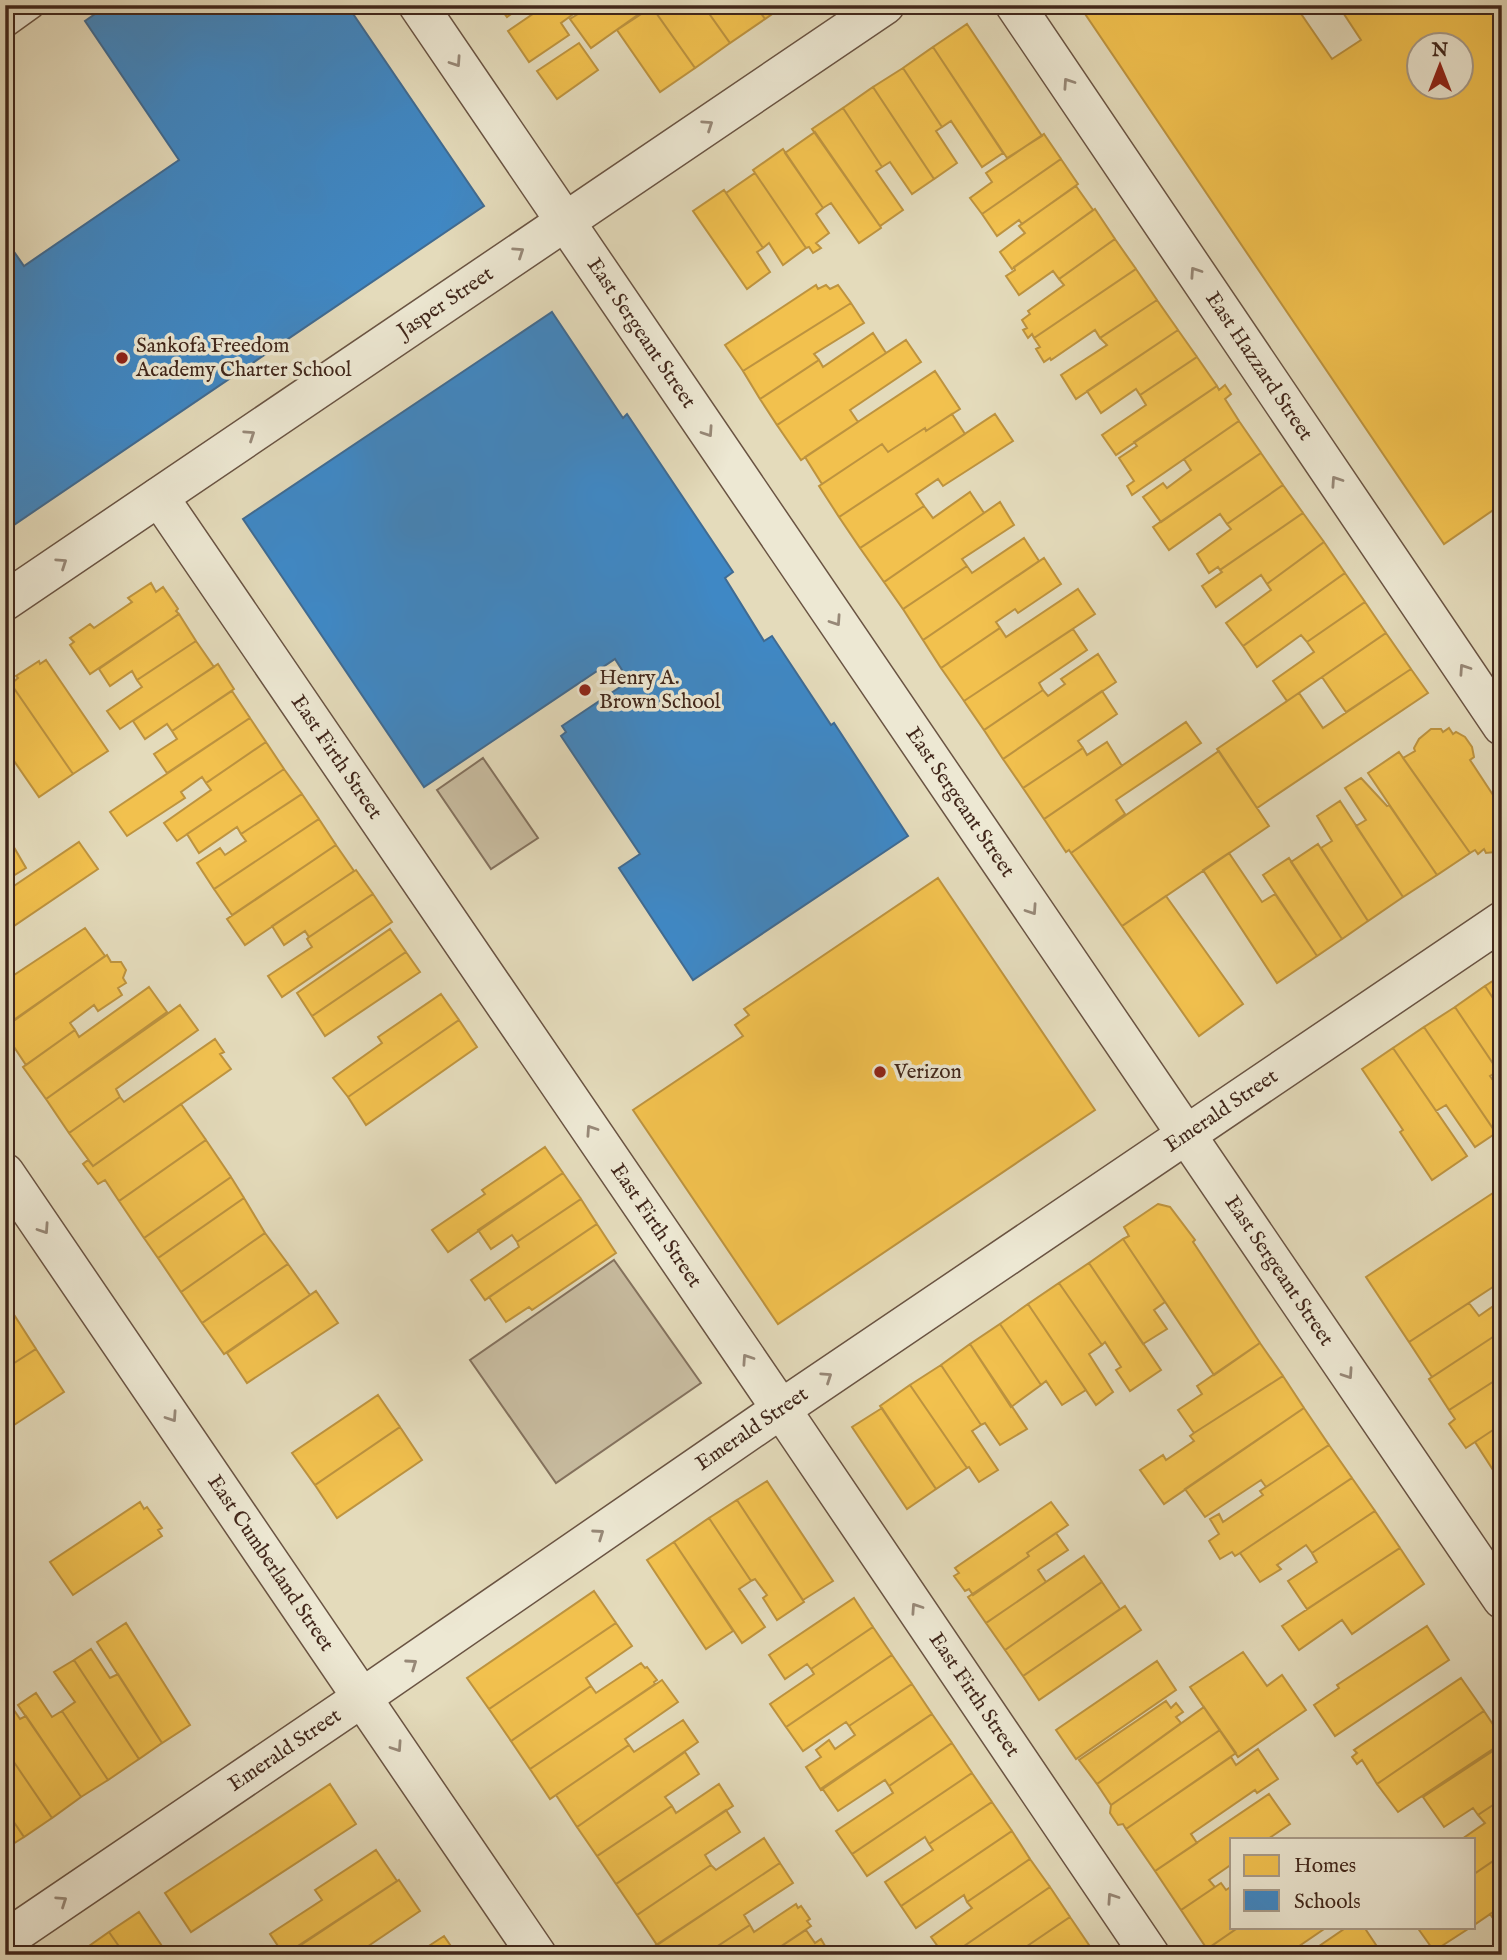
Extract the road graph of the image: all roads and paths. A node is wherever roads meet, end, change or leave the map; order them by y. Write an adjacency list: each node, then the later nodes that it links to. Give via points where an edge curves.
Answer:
1 (30, 5): 5 (lane)
2 (418, 5): 6 (street, East Sergeant Street, one-way to 6)
3 (886, 5): 6 (street, Jasper Street, one-way to 3)
4 (1015, 5): 9 (street, East Hazzard Street, one-way to 4)
5 (5, 23)
6 (565, 221): 7 (street, Jasper Street, one-way to 6); 11 (street, East Sergeant Street, one-way to 11)
7 (159, 497): 8 (street, Jasper Street, one-way to 7); 13 (street, East Firth Street, one-way to 7)
8 (5, 601)
9 (1502, 726)
10 (1502, 922): 11 (street, Emerald Street)
11 (1185, 1136): 13 (street, Emerald Street, one-way to 11); 14 (street, East Sergeant Street, one-way to 14)
12 (5, 1173): 15 (street, East Cumberland Street, one-way to 15)
13 (781, 1409): 15 (street, Emerald Street, one-way to 13); 18 (street, East Firth Street, one-way to 13)
14 (1502, 1600)
15 (363, 1697): 16 (street, Emerald Street, one-way to 15); 17 (street, East Cumberland Street, one-way to 17)
16 (5, 1940)
17 (537, 1955)
18 (1150, 1955)

